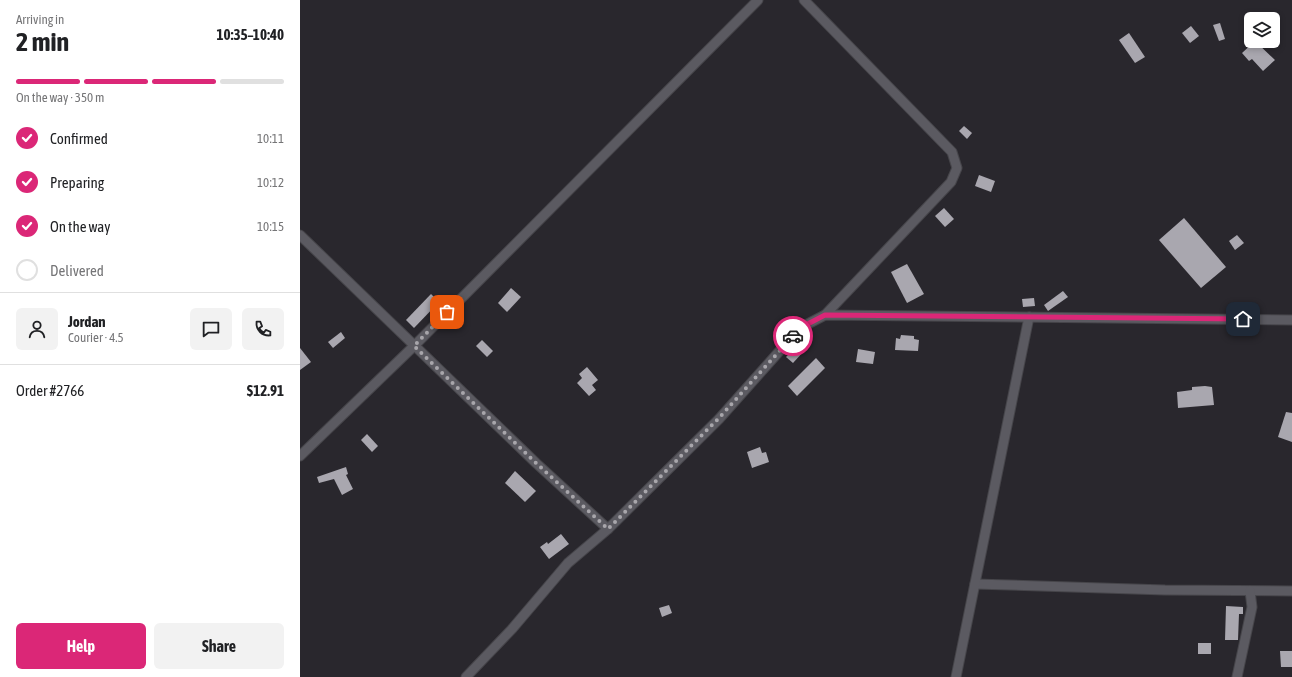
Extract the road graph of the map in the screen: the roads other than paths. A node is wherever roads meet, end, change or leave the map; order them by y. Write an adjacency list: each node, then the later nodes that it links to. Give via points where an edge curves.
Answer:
1 (758, 0): 7 (street)
2 (804, 0): 4 (street, via 952,152 957,168 951,182)
3 (300, 235): 7 (street)
4 (825, 315): 5 (street); 9 (street, via 800,328 719,418)
5 (1029, 317): 6 (street); 10 (street)
6 (1292, 320)
7 (414, 346): 8 (street); 9 (street)
8 (300, 456)
9 (608, 529): 13 (street, via 568,562 512,629)
10 (975, 584): 12 (street); 14 (street)
11 (1292, 591): 12 (street)
12 (1250, 592): 15 (street, via 1252,607)
13 (466, 677)
14 (956, 677)
15 (1237, 677)

